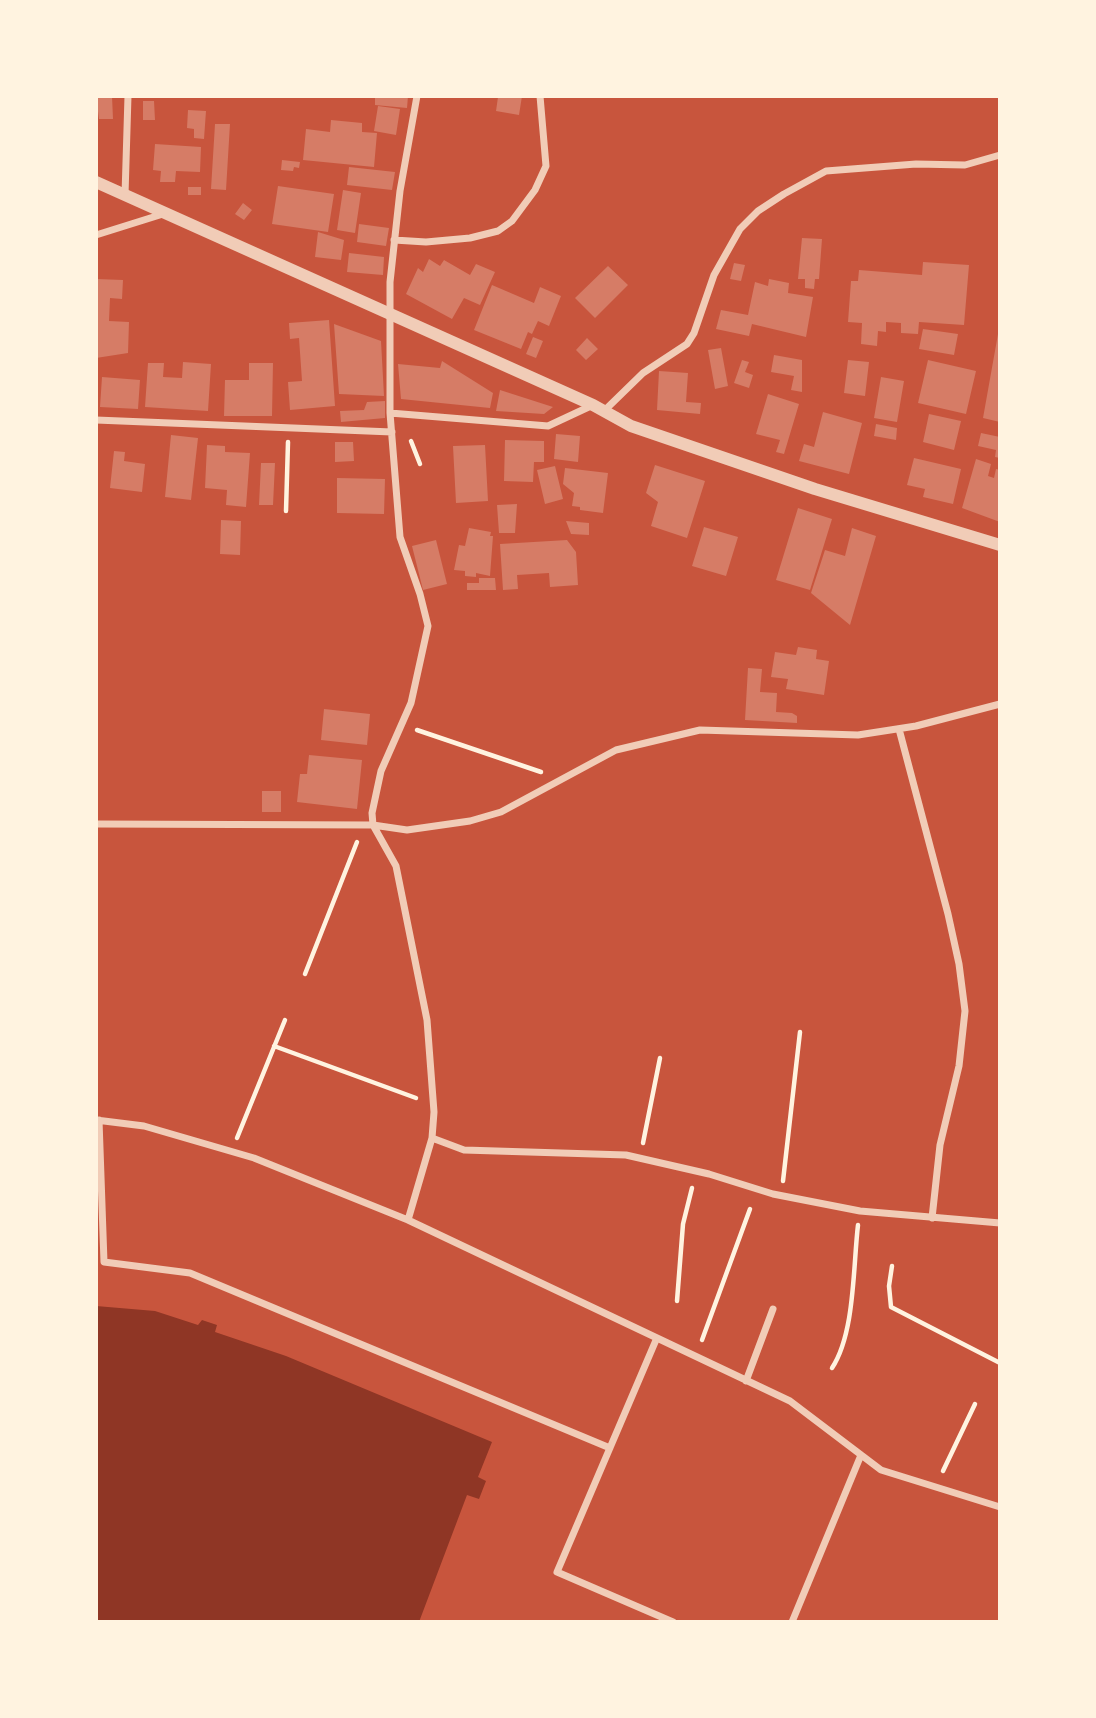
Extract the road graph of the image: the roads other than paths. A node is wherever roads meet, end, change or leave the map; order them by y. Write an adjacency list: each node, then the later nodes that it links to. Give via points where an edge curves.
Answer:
1 (128, 96): 6 (street)
2 (417, 96): 9 (street)
3 (540, 96): 9 (street, via 544,174 506,227 454,240)
4 (1000, 155): 11 (street, via 965,165 826,171 784,194 740,229 714,275 687,344)
5 (96, 182): 6 (street)
6 (125, 195): 7 (street)
7 (167, 213): 8 (street); 10 (street)
8 (96, 235)
9 (394, 240): 10 (street)
10 (388, 313): 11 (street); 12 (street)
11 (598, 408): 12 (street, via 548,426); 15 (street, via 631,426 789,480)
12 (390, 413): 14 (street)
13 (96, 420): 14 (street)
14 (392, 432): 19 (street, via 400,537 428,626 411,703 380,771)
15 (1000, 545)
16 (1000, 704): 17 (street)
17 (899, 729): 19 (street, via 858,735 700,730 616,750 501,812 407,830); 22 (street, via 948,914 965,1011 959,1066 940,1145)
18 (96, 824): 19 (street)
19 (373, 825): 21 (street, via 396,866 428,1020)
20 (97, 1120): 23 (street, via 144,1126 231,1151); 28 (street, via 104,1262 190,1273)
21 (432, 1138): 22 (street, via 464,1150 640,1158 781,1195 860,1211); 23 (street)
22 (932, 1218): 24 (street)
23 (408, 1220): 26 (street)
24 (1000, 1223)
25 (773, 1309): 27 (street)
26 (656, 1340): 27 (street); 28 (street)
27 (746, 1381): 29 (street, via 790,1401)
28 (610, 1448): 31 (street, via 557,1572)
29 (861, 1455): 30 (street, via 881,1470); 32 (street)
30 (1000, 1507)
31 (673, 1622)
32 (793, 1622)

